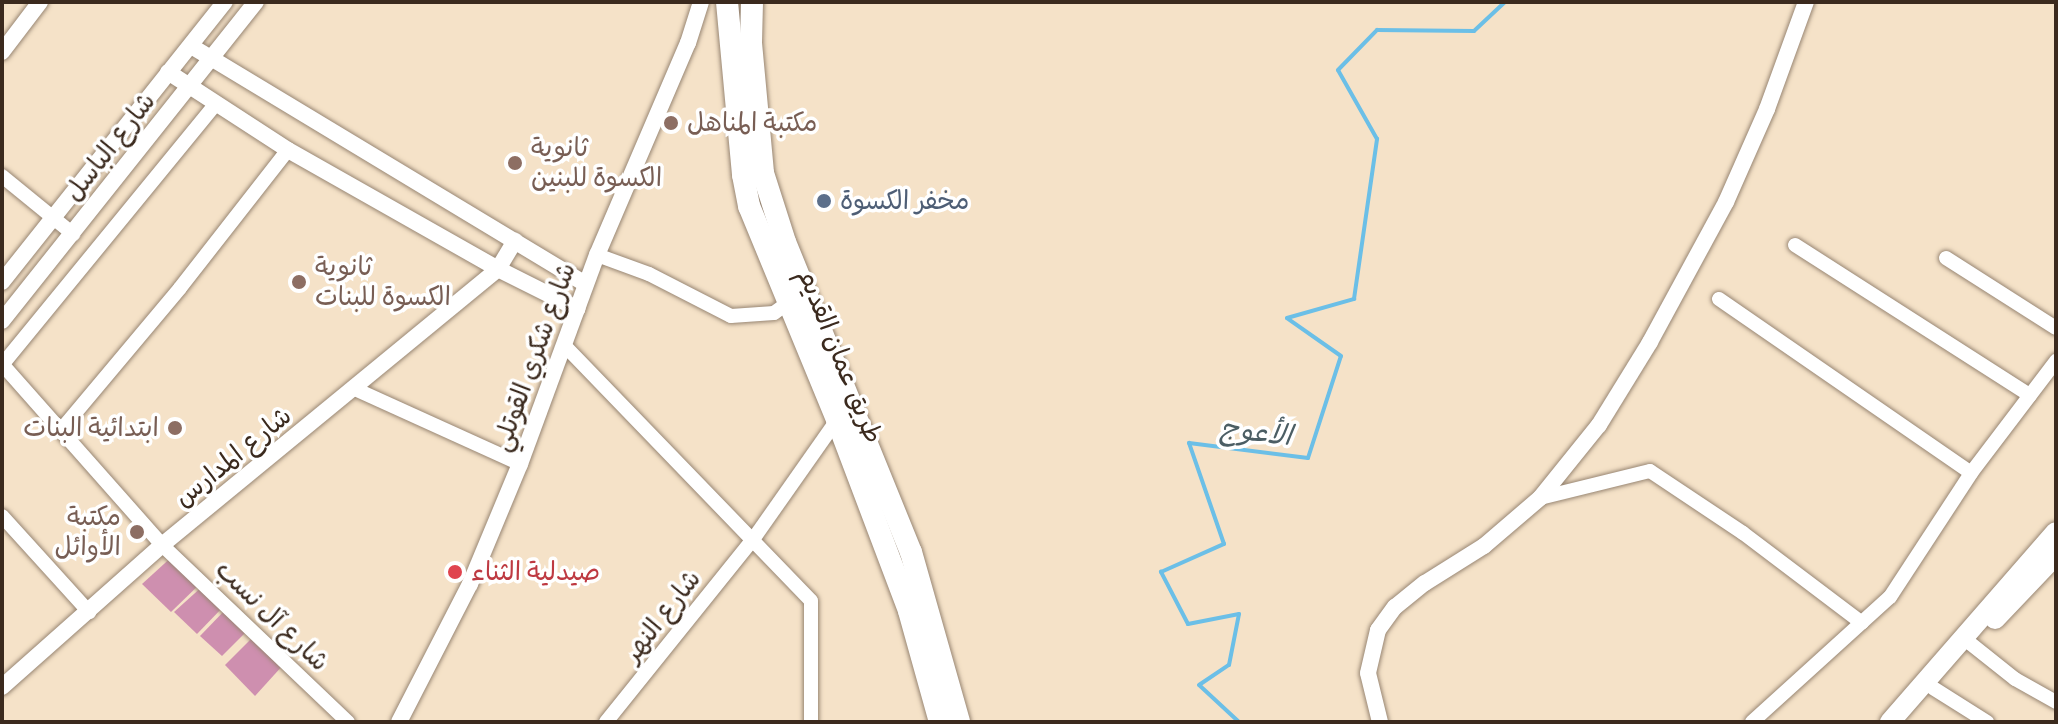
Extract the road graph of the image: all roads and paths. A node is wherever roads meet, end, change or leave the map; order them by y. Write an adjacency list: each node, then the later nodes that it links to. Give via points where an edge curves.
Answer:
1 (40, 2): 9 (street)
2 (225, 2): 8 (street, شارع الباسل)
3 (256, 2): 10 (street, شارع الباسل)
4 (701, 2): 20 (street, شارع شكري القوتلي)
5 (727, 2): 26 (main road, طريق عمان القديم, via 749,206)
6 (752, 2): 58 (main road, طريق عمان القديم, via 763,173 785,242 911,552)
7 (1806, 2): 39 (street, via 1726,202 1599,425)
8 (191, 46): 10 (street); 11 (street, شارع الباسل)
9 (2, 52)
10 (211, 60): 12 (street, شارع الباسل); 18 (street)
11 (168, 72): 12 (street); 16 (street, شارع الباسل)
12 (189, 86): 13 (street); 17 (street, شارع الباسل)
13 (216, 104): 14 (street); 32 (street)
14 (288, 150): 22 (street); 36 (street)
15 (2, 176): 16 (street)
16 (54, 219): 17 (street); 23 (street, شارع الباسل)
17 (73, 234): 28 (street, شارع الباسل)
18 (515, 241): 22 (street, شارع المدارس); 24 (street)
19 (1795, 245): 34 (street)
20 (597, 255): 24 (street, شارع شكري القوتلي); 26 (street, via 649,274 731,316 774,313)
21 (1946, 258): 29 (street)
22 (498, 269): 27 (street); 33 (street, شارع المدارس)
23 (2, 282)
24 (586, 284): 27 (street, شارع شكري القوتلي)
25 (1719, 299): 38 (street)
26 (788, 303): 35 (main road, طريق عمان القديم)
27 (578, 309): 30 (street, شارع شكري القوتلي)
28 (2, 321)
29 (2056, 328)
30 (565, 346): 37 (street, شارع شكري القوتلي); 42 (street)
31 (2056, 361): 34 (street)
32 (2, 365): 36 (street, شارع آل نسب)
33 (355, 389): 37 (street); 43 (street, شارع المدارس)
34 (2030, 395): 38 (street)
35 (837, 420): 42 (street, شارع النهر); 57 (main road, طريق عمان القديم, via 909,611)
36 (61, 430): 43 (street, شارع آل نسب)
37 (520, 464): 53 (street, شارع شكري القوتلي, via 470,584)
38 (1971, 473): 46 (street, via 1890,597)
39 (1540, 498): 46 (street, via 1650,471); 59 (street, via 1484,546 1395,607 1378,630 1368,673)
40 (2, 516): 45 (street)
41 (2056, 532): 61 (main road)
42 (754, 538): 50 (street, شارع النهر); 56 (street, via 811,601)
43 (162, 545): 45 (street, شارع المدارس); 52 (street, شارع آل نسب)
44 (2056, 555): 47 (main road)
45 (89, 612): 48 (street, شارع المدارس)
46 (1862, 623): 60 (street)
47 (1971, 644): 49 (main road); 51 (street, via 2015,679)
48 (2, 687)
49 (1933, 688): 62 (main road); 63 (street)
50 (626, 699): 54 (street, شارع النهر); 55 (street)
51 (2056, 702)
52 (348, 722)
53 (399, 722)
54 (606, 722)
55 (616, 722)
56 (811, 722)
57 (940, 722)
58 (959, 722)
59 (1380, 722)
60 (1752, 722)
61 (1890, 722)
62 (1907, 722)
63 (1987, 722)

